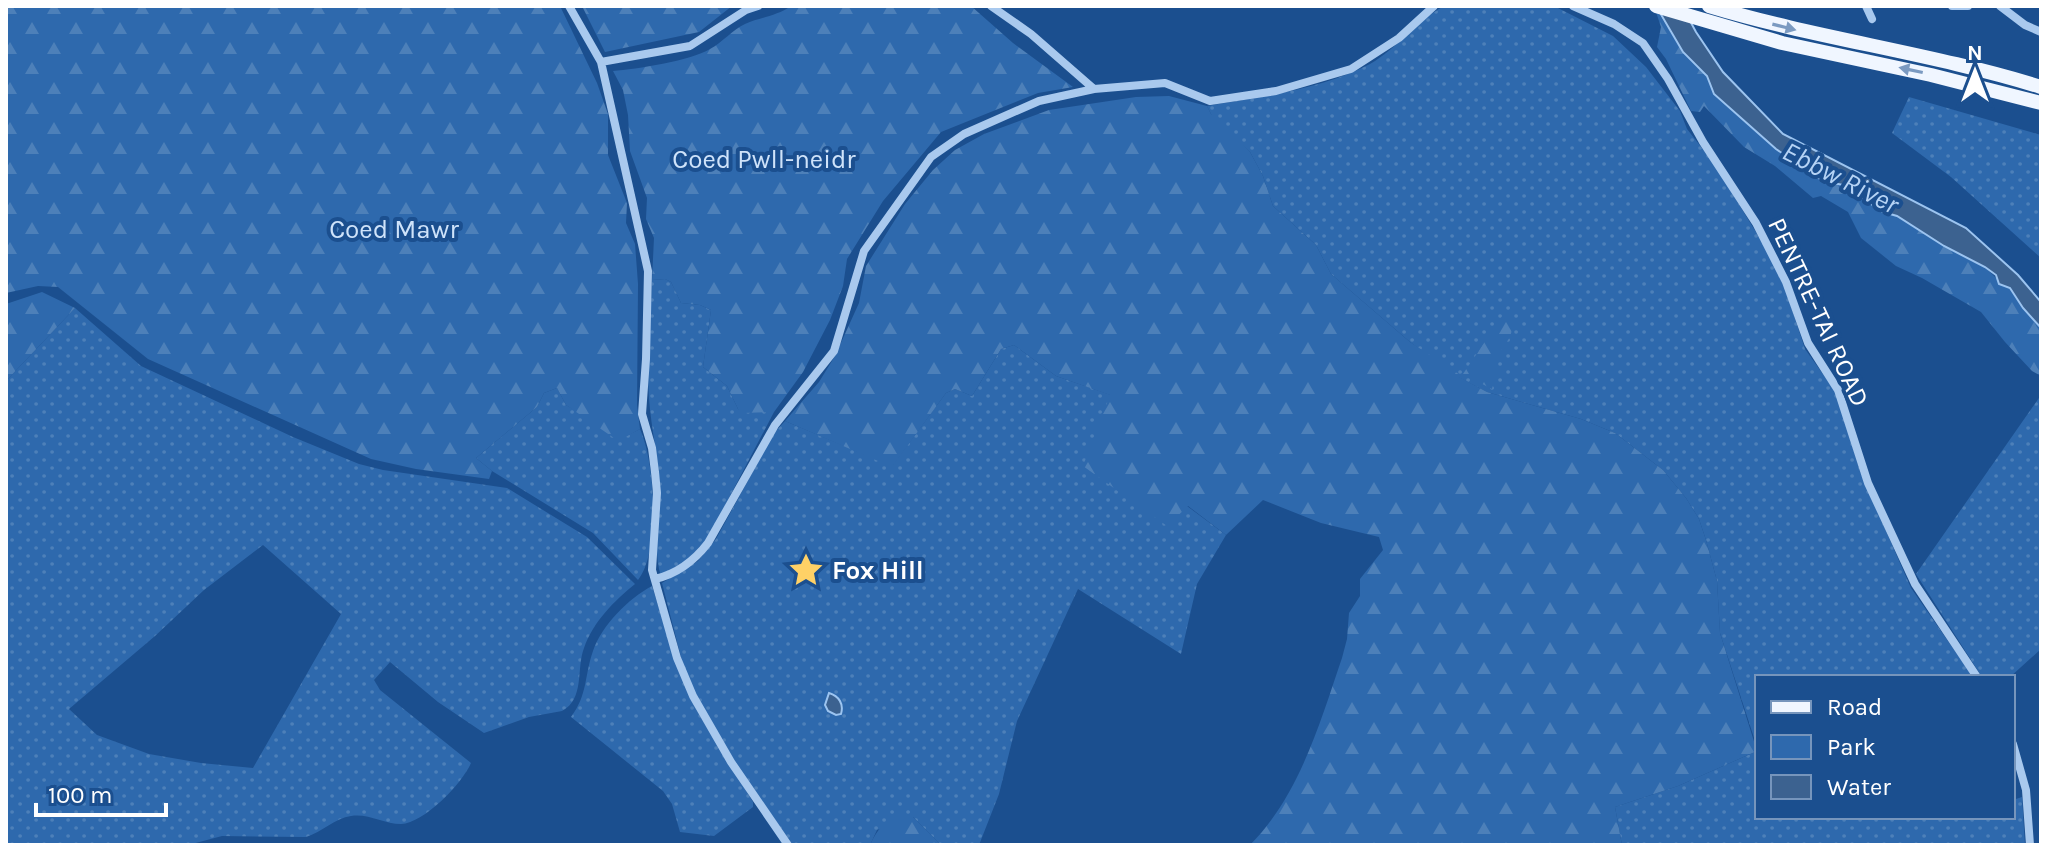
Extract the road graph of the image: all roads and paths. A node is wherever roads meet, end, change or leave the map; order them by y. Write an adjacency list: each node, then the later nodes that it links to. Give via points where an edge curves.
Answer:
1 (569, 6): 14 (street)
2 (758, 6): 14 (street, via 690,46)
3 (991, 6): 16 (street)
4 (1434, 6): 16 (street, via 1399,38 1351,69 1276,91 1210,101 1165,83)
5 (1573, 6): 19 (street, PENTRE-TAI ROAD, via 1643,43 1756,223 1786,282 1808,343 1838,390 1868,483 1915,584)
6 (1656, 6): 17 (main road, one-way to 6, via 1782,43)
7 (1709, 6): 15 (main road, one-way to 15)
8 (1866, 6): 12 (street)
9 (1952, 6): 10 (street)
10 (1968, 6)
11 (2000, 6): 13 (street)
12 (1872, 19)
13 (2041, 32)
14 (601, 62): 18 (street, via 648,271 642,414 657,493)
15 (2041, 87)
16 (1094, 89): 18 (street, via 1039,101 964,134 931,157 864,251 834,351 775,425 708,543 679,570)
17 (2041, 103)
18 (655, 579): 21 (street, via 693,696)
19 (1976, 675)
20 (2015, 751): 22 (street, via 2026,790)
21 (788, 845)
22 (2030, 845)

